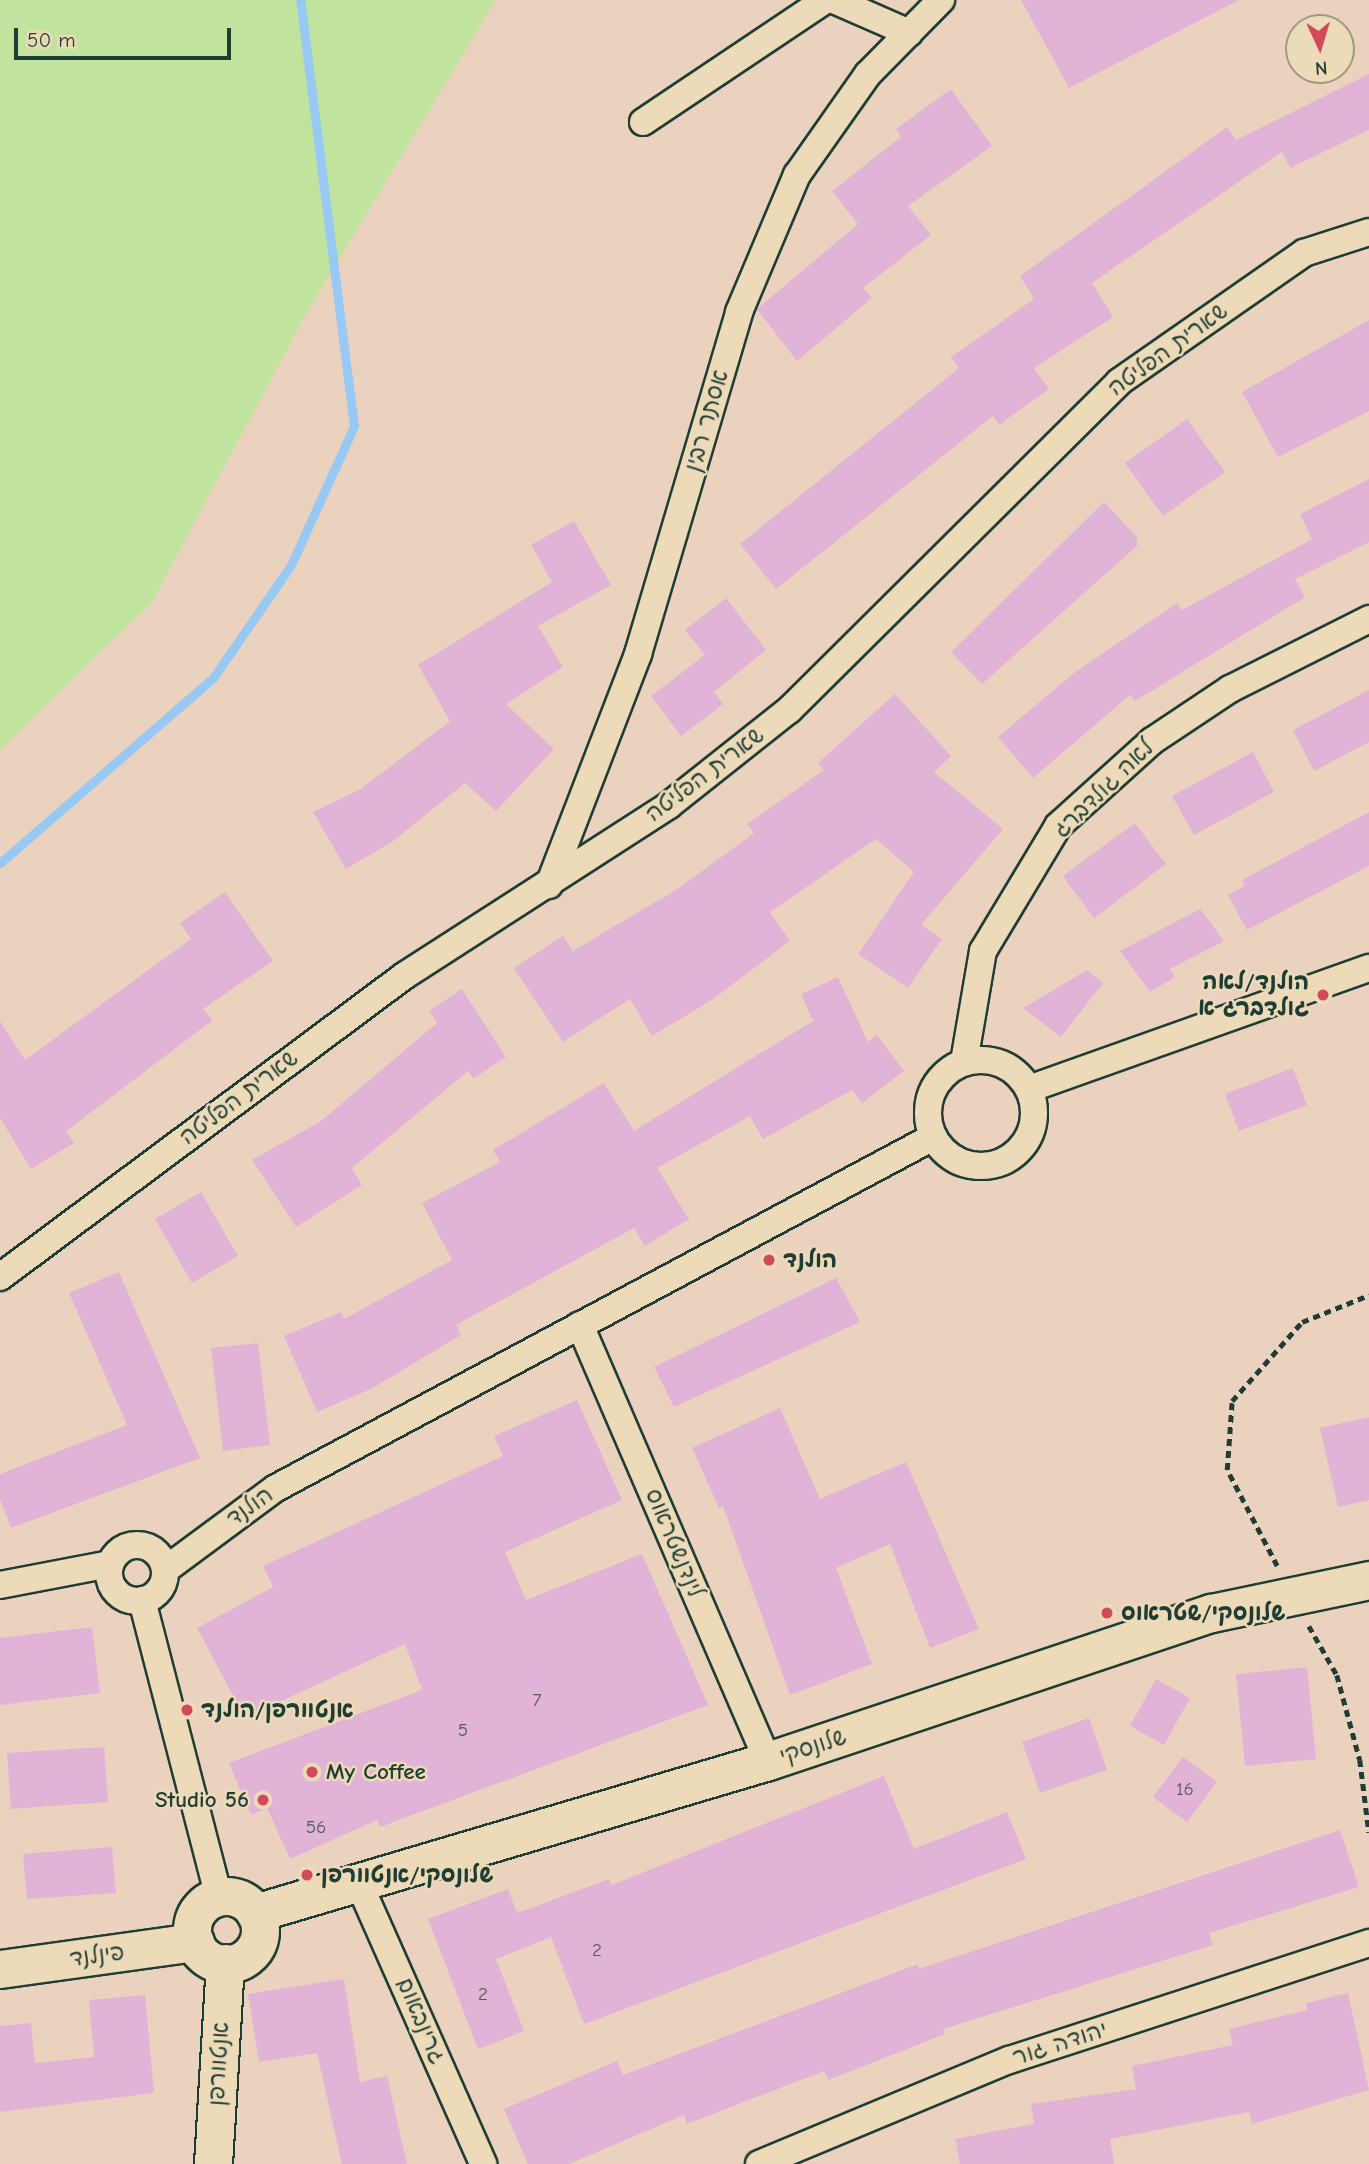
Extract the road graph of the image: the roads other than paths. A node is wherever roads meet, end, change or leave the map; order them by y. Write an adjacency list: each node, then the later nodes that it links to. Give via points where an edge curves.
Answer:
1 (825, 0): 5 (street)
2 (834, 0): 4 (street)
3 (941, 0): 4 (street, אסתר רבין)
4 (909, 33): 8 (street, אסתר רבין, via 868,74 797,175 739,312 638,654)
5 (643, 122)
6 (1369, 232): 8 (street, שארית הפליטה, via 1304,253 1119,383 789,710 669,805)
7 (1369, 619): 10 (street, לאה גולדברג, via 1230,689 1152,741 1058,826 983,951)
8 (549, 885): 13 (street, שארית הפליטה, via 404,976)
9 (1369, 968): 11 (street)
10 (964, 1062): 11 (street, via 993,1060 1010,1068); 12 (street, via 941,1077 931,1093)
11 (1029, 1088): 12 (street, via 1032,1131 1007,1160 962,1163)
12 (933, 1137): 14 (street, הולנד)
13 (0, 1276)
14 (580, 1325): 16 (street, הולנד, via 276,1488); 20 (street, לינדנשטראוס)
15 (110, 1564): 16 (street, via 122,1549 140,1545 157,1553); 18 (street); 19 (street, via 116,1591)
16 (165, 1570): 19 (street, via 161,1586)
17 (1369, 1580): 20 (street, שלונסקי, via 1291,1593)
18 (0, 1585)
19 (142, 1600): 22 (street)
20 (768, 1761): 21 (street, שלונסקי)
21 (357, 1879): 23 (street, שלונסקי); 29 (street, גרינבאום)
22 (219, 1898): 23 (street, via 240,1898); 24 (street, via 208,1900 193,1919)
23 (255, 1913): 26 (street, via 261,1933 253,1953)
24 (195, 1942): 26 (street, via 206,1958); 27 (street, פינלנד)
25 (1369, 1942): 30 (street, יהודה גור, via 1009,2060)
26 (225, 1963): 28 (street, אנטוורפן)
27 (0, 1969)
28 (213, 2164)
29 (483, 2164)
30 (759, 2164)

